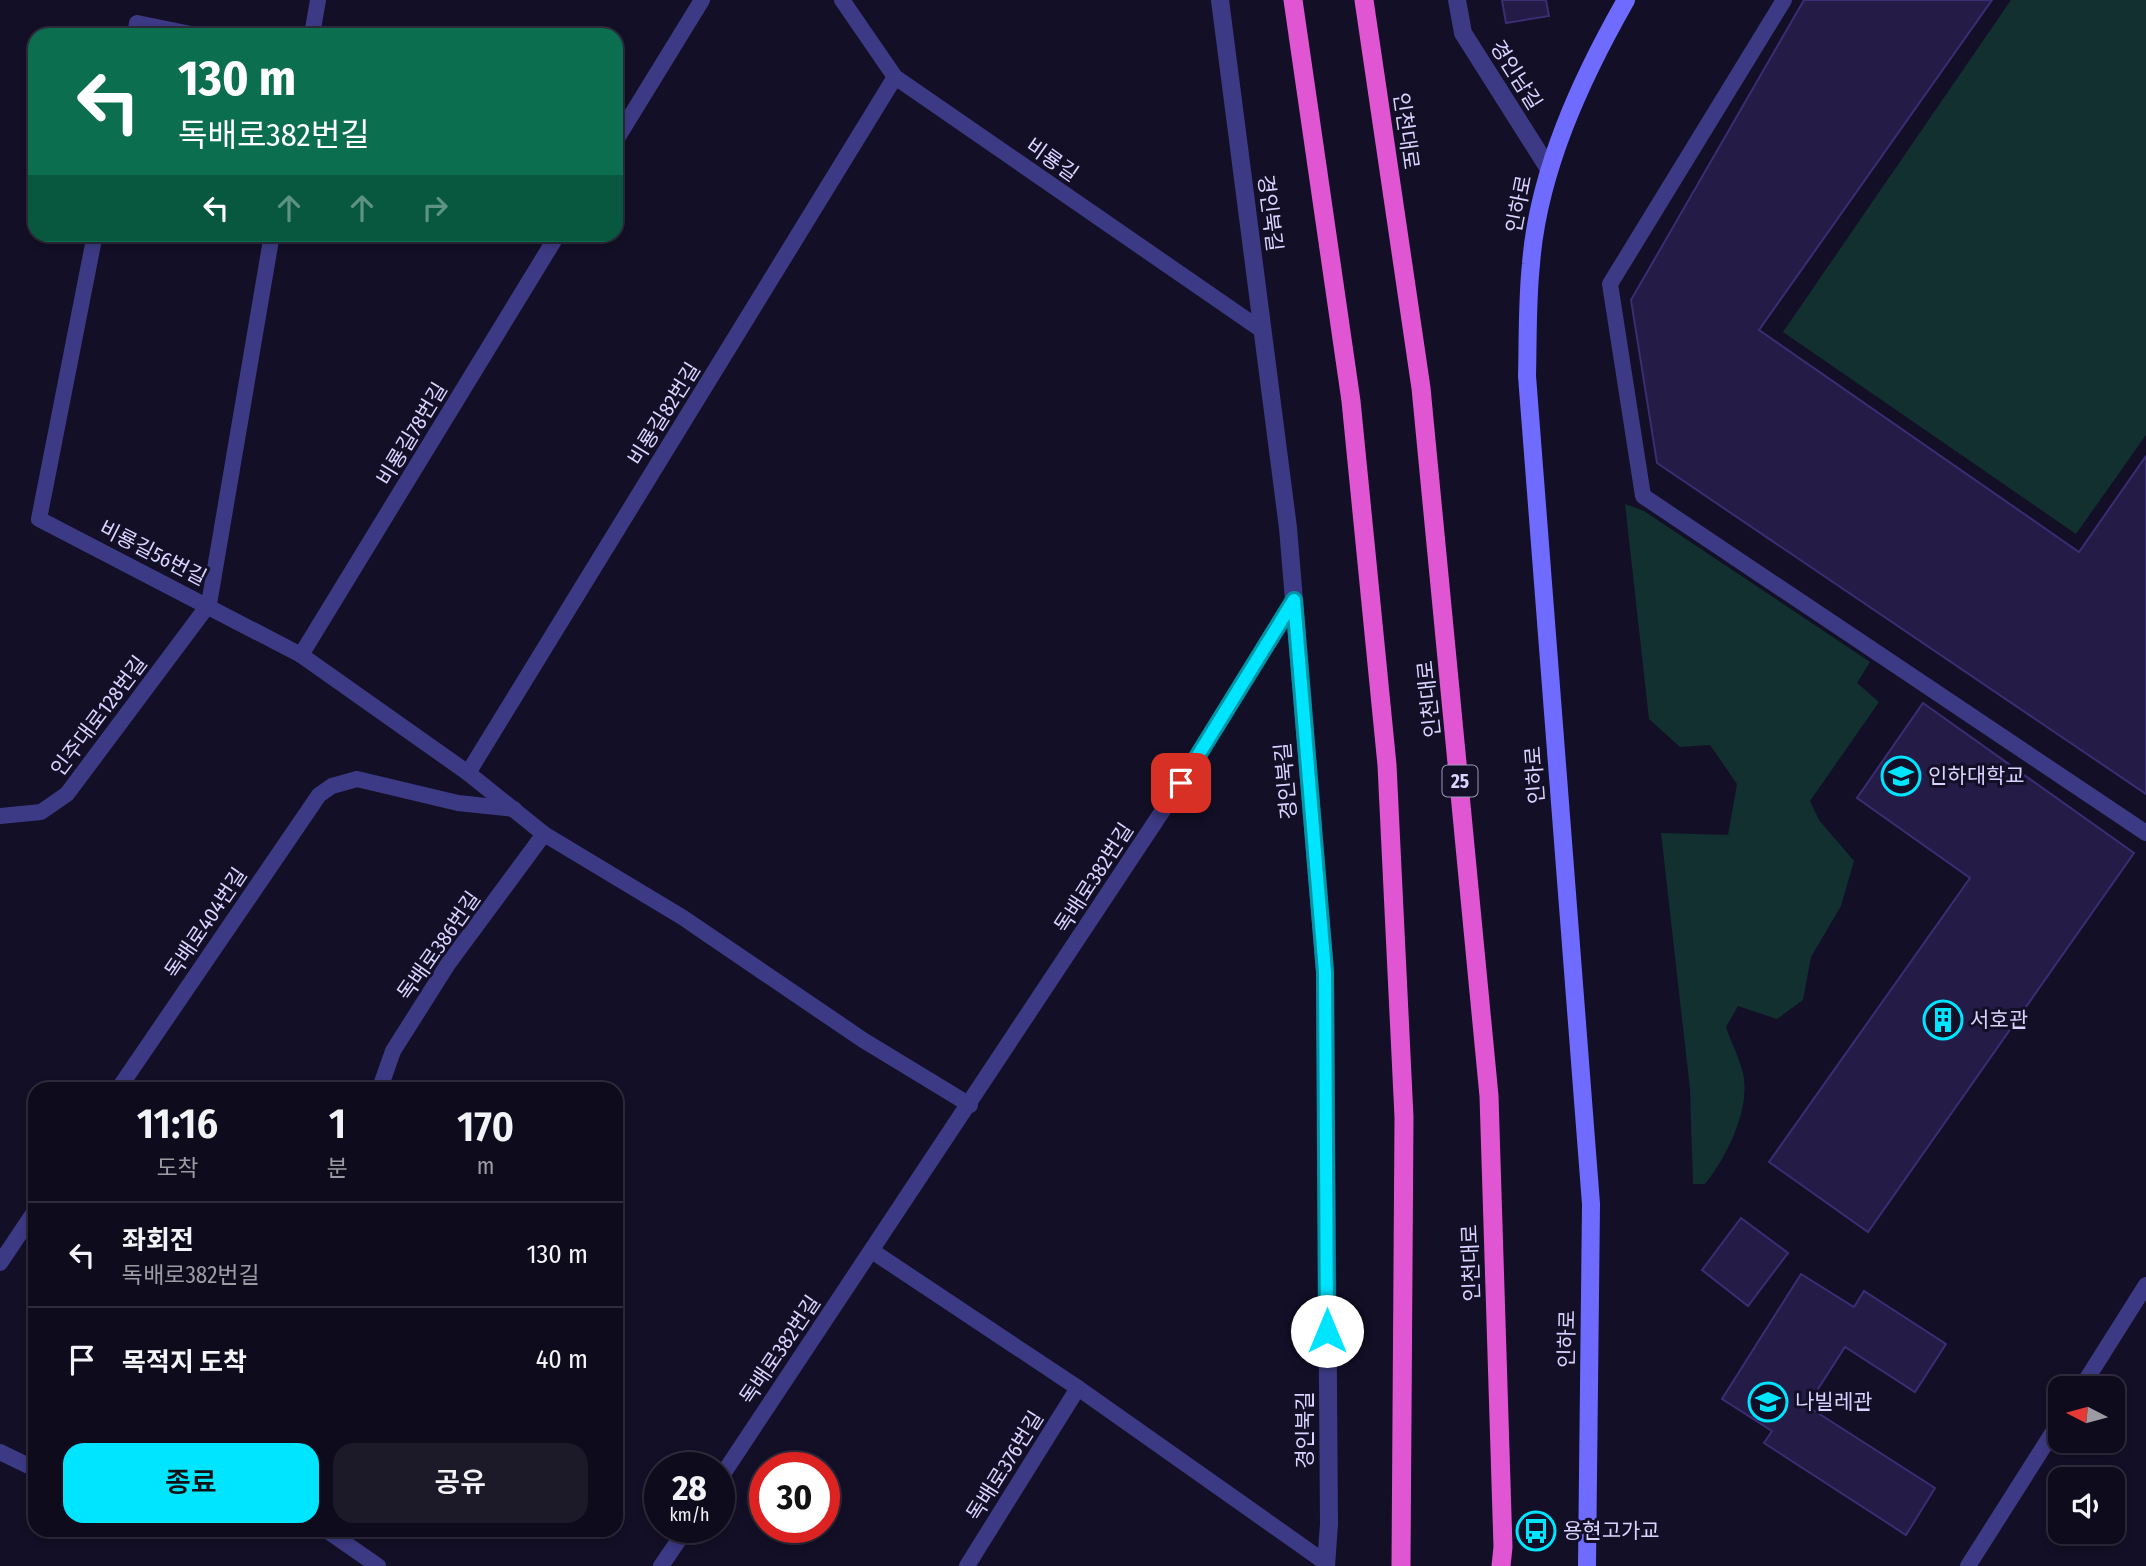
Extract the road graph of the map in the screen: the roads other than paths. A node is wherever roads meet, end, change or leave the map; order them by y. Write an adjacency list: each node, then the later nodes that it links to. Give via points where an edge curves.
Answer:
1 (318, 0): 12 (lane)
2 (702, 0): 14 (lane)
3 (842, 0): 13 (lane, 비룡길)
4 (1220, 0): 19 (street, 경인북길)
5 (1293, 0): 47 (highway, via 1351,401 1387,765 1404,1117)
6 (1364, 0): 48 (highway, 인천대로 / 25, via 1421,388 1489,1096)
7 (1457, 0): 15 (street, 경인남길, via 1463,33)
8 (1626, 0): 15 (main road, 인하로, via 1602,42)
9 (1784, 0): 26 (lane, via 1610,284 1643,496)
10 (136, 28): 11 (lane, via 137,23)
11 (162, 28)
12 (313, 28)
13 (895, 77): 19 (lane, 비룡길); 23 (lane, 비룡길82번길)
14 (623, 129)
15 (1549, 169): 49 (main road, 인하로, via 1531,262 1527,376 1591,1205)
16 (93, 242): 21 (lane, 비룡길56번길, via 39,519)
17 (271, 242): 21 (lane, 비룡길56번길)
18 (553, 242): 22 (lane, 비룡길78번길)
19 (1263, 331): 20 (street, 경인북길)
20 (1294, 600): 30 (lane, 독배로382번길, via 1181,783); 43 (street, 경인북길, via 1325,972)
21 (209, 604): 22 (lane); 25 (lane, 인주대로128번길, via 67,794 41,812)
22 (301, 655): 23 (lane)
23 (468, 773): 24 (lane)
24 (514, 809): 27 (lane); 28 (lane, 독배로404번길, via 458,803 357,779 318,795)
25 (0, 816)
26 (2146, 833)
27 (544, 834): 29 (lane, 독배로386번길, via 448,964 393,1051); 30 (lane, via 682,917 863,1040)
28 (123, 1082)
29 (382, 1082)
30 (970, 1105): 32 (lane, 독배로382번길)
31 (28, 1221): 33 (lane)
32 (872, 1251): 36 (lane, 경인북길); 39 (lane, 독배로382번길)
33 (0, 1262)
34 (2146, 1285): 35 (lane)
35 (2089, 1376)
36 (1079, 1388): 43 (lane, 경인북길); 46 (lane, 독배로376번길)
37 (2048, 1440): 50 (lane)
38 (0, 1452): 40 (lane)
39 (735, 1455)
40 (28, 1466)
41 (336, 1537): 44 (lane)
42 (677, 1543): 45 (lane)
43 (1326, 1565)
44 (378, 1566)
45 (661, 1566)
46 (967, 1566)
47 (1401, 1566)
48 (1501, 1566)
49 (1587, 1566)
50 (1968, 1566)

